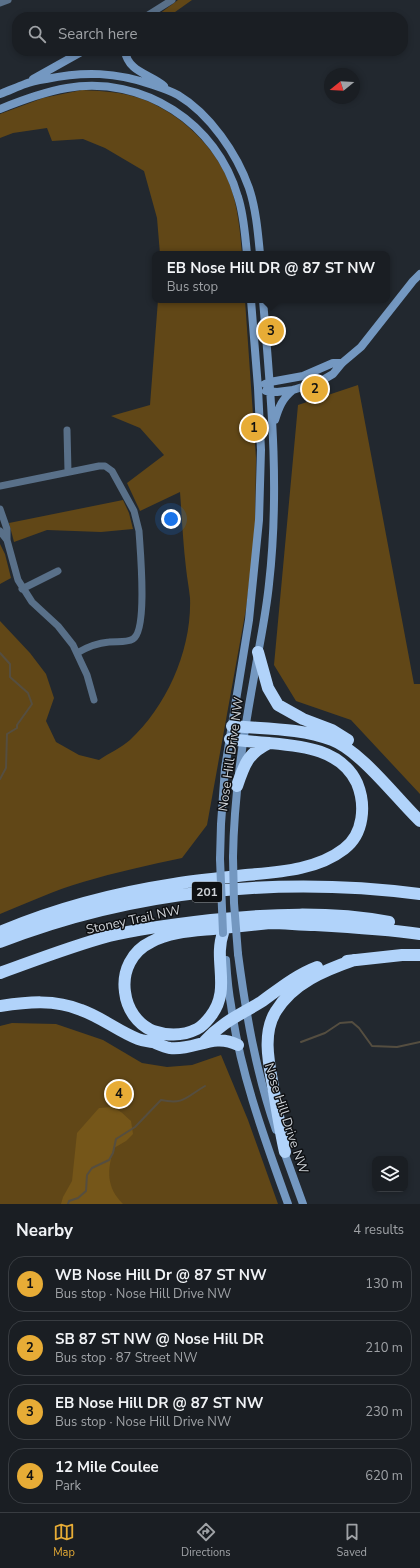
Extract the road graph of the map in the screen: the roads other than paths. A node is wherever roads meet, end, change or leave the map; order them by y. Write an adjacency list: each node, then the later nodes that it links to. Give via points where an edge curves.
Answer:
1 (8, 0): 3 (street)
2 (172, 0): 4 (street)
3 (0, 3)
4 (153, 12)
5 (74, 56): 7 (main road)
6 (127, 56): 8 (main road, via 135,69 159,81)
7 (26, 83): 8 (main road, via 68,74 95,73 121,76); 9 (main road)
8 (171, 91): 12 (main road, via 208,120 226,142 240,167 250,189)
9 (0, 94)
10 (0, 109): 11 (main road, via 45,93 84,86 102,86 135,92 171,108 196,126 219,152 238,197)
11 (247, 251)
12 (260, 251)
13 (420, 274): 16 (main road, via 361,346)
14 (251, 303): 18 (main road, Nose Hill Drive NW)
15 (263, 303): 17 (main road, Nose Hill Drive NW)
16 (342, 363): 17 (main road, via 303,376); 19 (main road, via 333,374)
17 (270, 382): 18 (main road); 20 (main road, Nose Hill Drive NW)
18 (258, 388): 20 (main road); 33 (main road, Nose Hill Drive NW, via 261,478 259,520 249,620)
19 (293, 390): 20 (main road); 21 (main road, via 280,404)
20 (270, 392): 21 (main road, Nose Hill Drive NW)
21 (273, 425): 30 (main road, Nose Hill Drive NW, via 273,542 268,597)
22 (67, 430): 23 (street)
23 (68, 472): 24 (street); 31 (street, via 99,466 110,469 132,505 139,531 142,602 138,633 135,638 127,641 103,643 85,648)
24 (0, 486)
25 (0, 509): 27 (street, via 7,529)
26 (0, 531): 27 (street)
27 (7, 540): 29 (street, via 14,571)
28 (58, 571): 29 (street)
29 (22, 589): 31 (street, via 58,626)
30 (258, 652): 34 (main road, Nose Hill Drive NW); 39 (highway, via 268,688 278,705 303,719 332,730 362,750)
31 (78, 653): 32 (street)
32 (94, 700)
33 (232, 726): 34 (highway); 35 (main road, Nose Hill Drive NW)
34 (245, 727): 36 (main road, Nose Hill Drive NW); 39 (highway, via 293,731 333,740 367,765)
35 (230, 740): 36 (highway); 44 (main road, Nose Hill Drive NW, bridge, via 223,791 220,859)
36 (243, 741): 37 (highway); 38 (main road, Nose Hill Drive NW)
37 (269, 743): 38 (highway, via 252,754); 43 (highway, via 319,750 349,770 358,787 363,808 357,832 345,848 325,860 295,869 173,884 112,897)
38 (237, 786): 52 (main road, Nose Hill Drive NW, bridge, via 232,857 238,954)
39 (400, 802): 40 (highway)
40 (420, 821)
41 (420, 894): 46 (highway, Stoney Trail NW / 201, via 347,887 290,886 182,894 131,903 60,921)
42 (420, 928): 50 (highway, Stoney Trail NW / 201, via 384,921 323,915 261,915 195,922 108,936)
43 (0, 932)
44 (223, 933): 47 (highway, via 219,943)
45 (420, 934): 47 (highway, via 380,928 271,923 185,932 161,938 136,953 126,970 125,996 130,1010 147,1028 170,1035 190,1032 202,1026 216,1010 220,997)
46 (0, 942)
47 (223, 955): 53 (main road, Nose Hill Drive NW)
48 (420, 955): 49 (highway)
49 (354, 960): 52 (highway, via 308,970); 56 (highway, via 330,968 304,983 282,1001 271,1022 268,1044 270,1067)
50 (0, 973)
51 (0, 1006): 54 (highway, via 49,1002 81,1010 139,1039 170,1048)
52 (246, 1012): 53 (highway); 56 (main road, Nose Hill Drive NW, via 257,1069)
53 (233, 1018): 54 (highway, via 216,1030); 55 (main road, Nose Hill Drive NW)
54 (206, 1042): 55 (highway, via 227,1040)
55 (238, 1045): 57 (main road, Nose Hill Drive NW, via 262,1130)
56 (284, 1152): 58 (main road, Nose Hill Drive NW)
57 (288, 1204)
58 (303, 1204)

